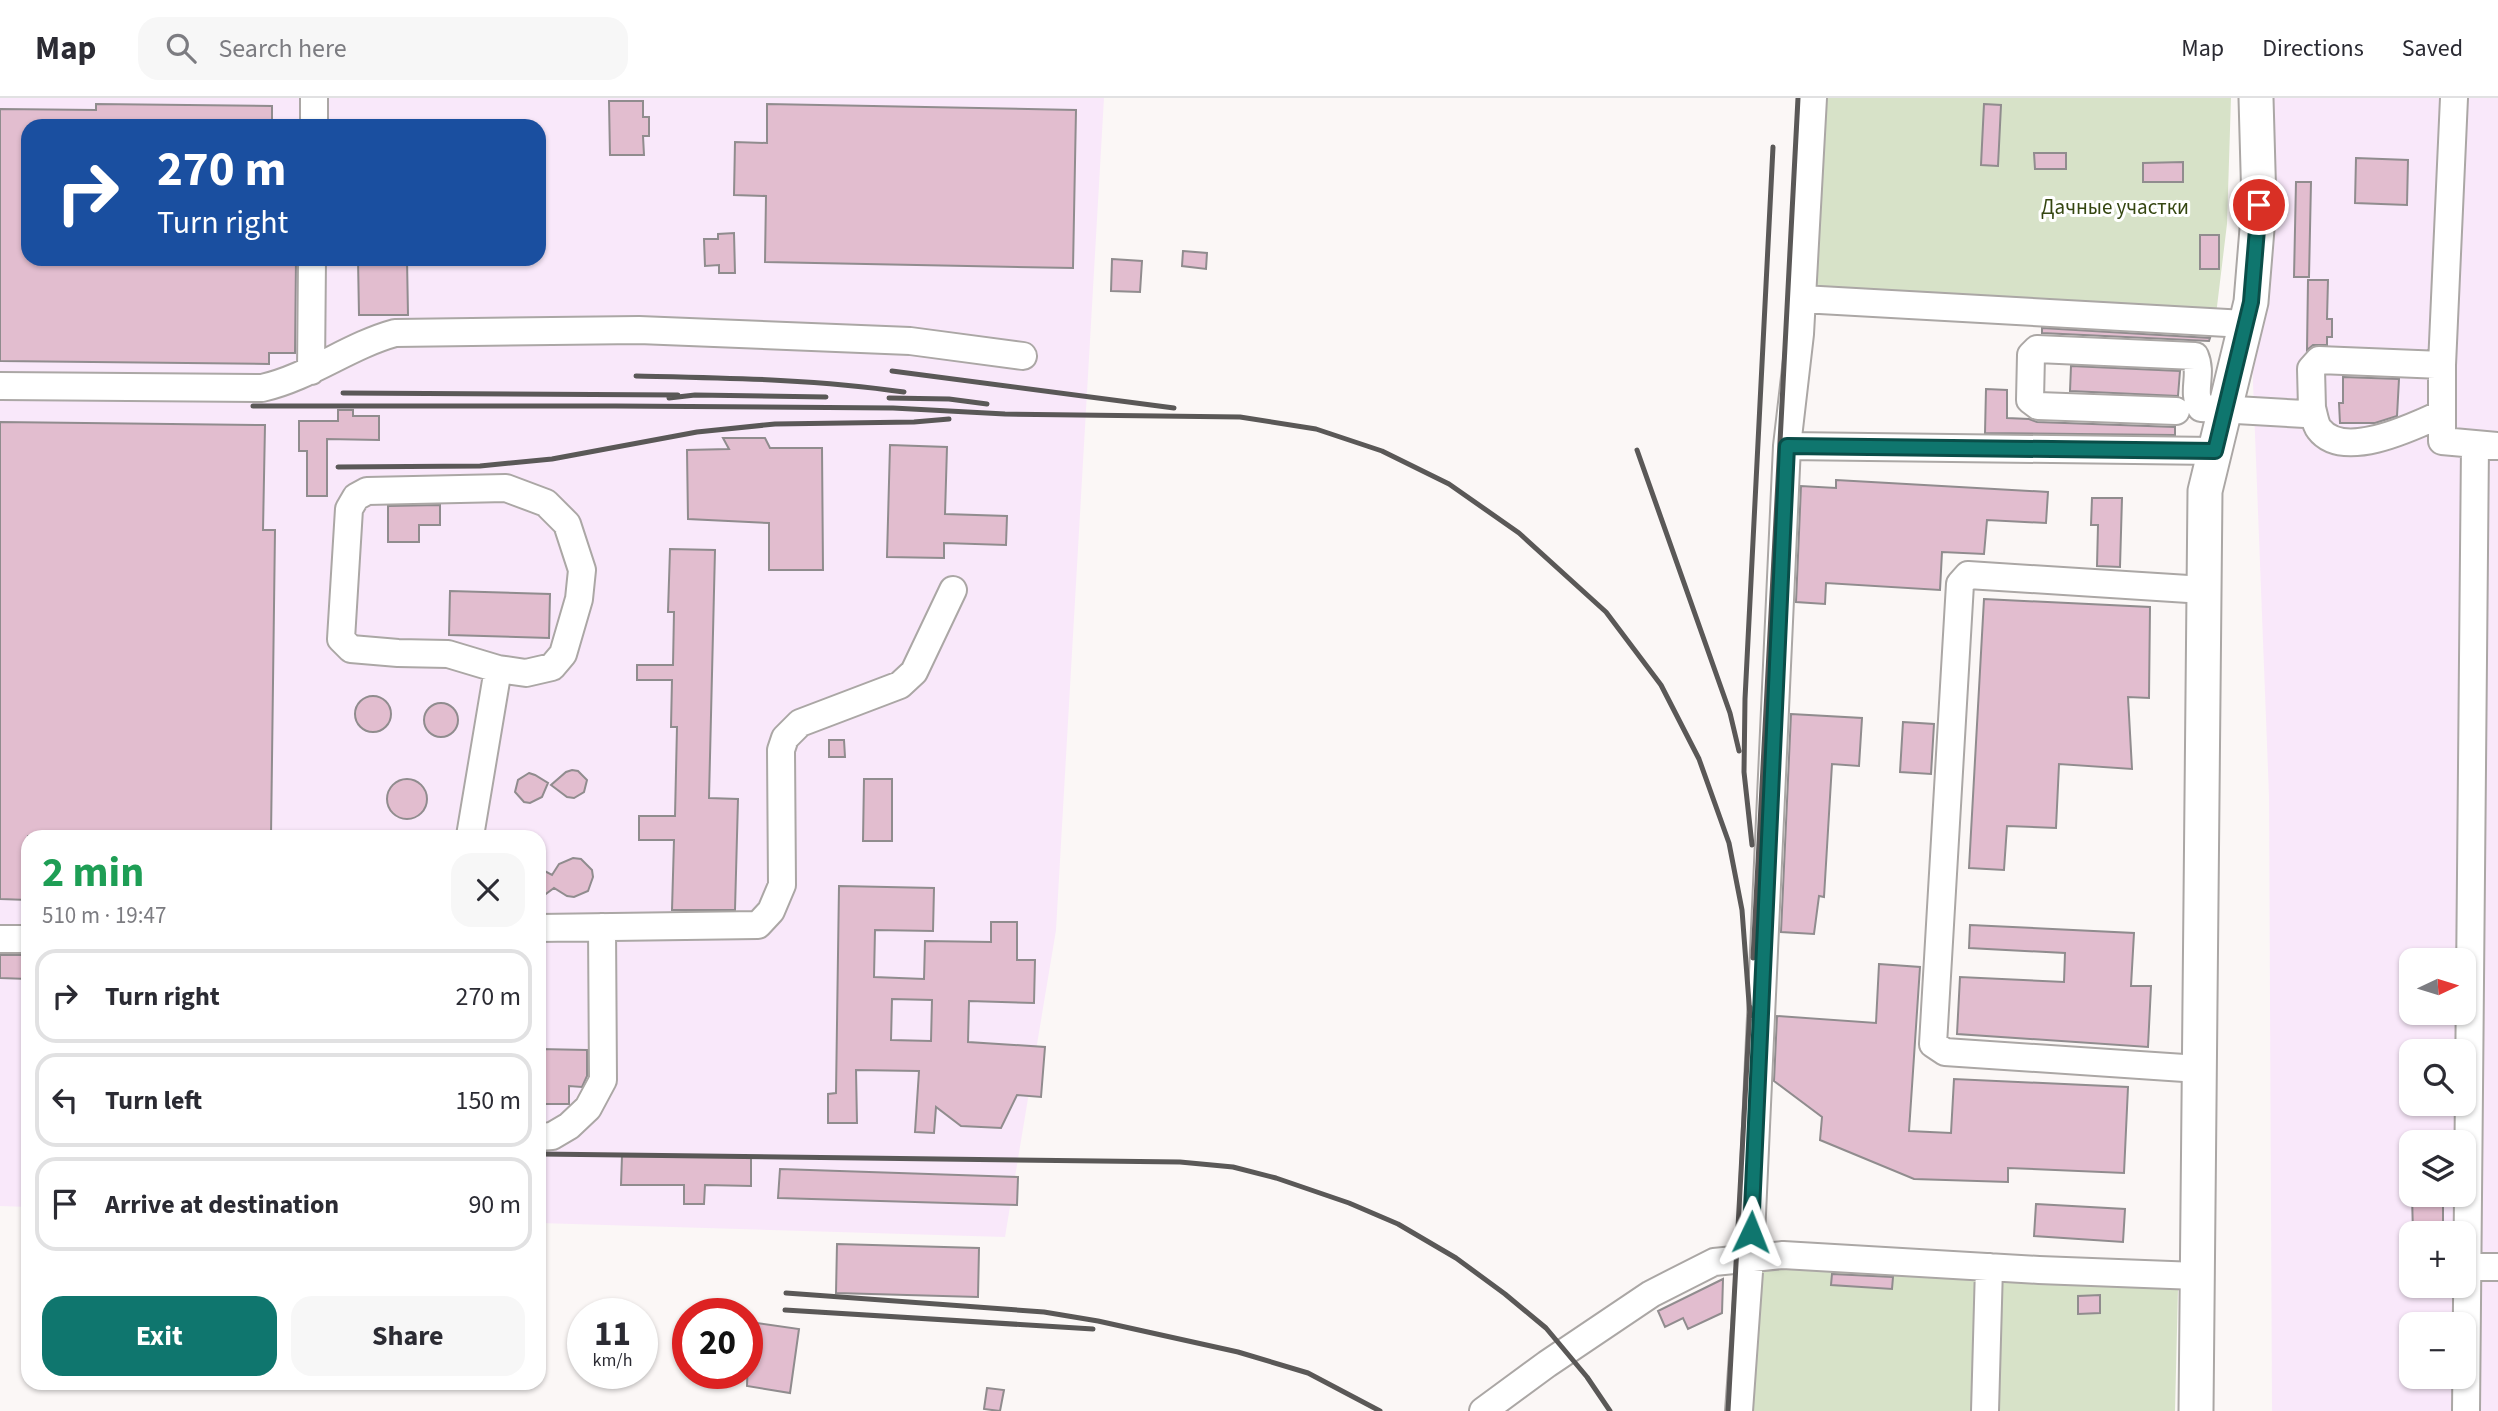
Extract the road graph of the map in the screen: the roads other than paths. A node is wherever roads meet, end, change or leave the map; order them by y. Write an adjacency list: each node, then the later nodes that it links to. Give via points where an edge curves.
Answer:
1 (314, 98): 5 (lane)
2 (1813, 98): 7 (lane)
3 (2256, 98): 8 (main road, via 2259,205)
4 (2454, 98): 10 (lane)
5 (314, 119)
6 (312, 266): 11 (lane)
7 (1802, 299): 8 (lane); 18 (lane)
8 (2245, 324): 14 (main road)
9 (1023, 356): 11 (lane, via 910,341 639,330 395,333)
10 (2442, 365): 13 (lane, via 2319,360 2311,369); 16 (lane)
11 (311, 371): 12 (lane, via 262,388)
12 (0, 386)
13 (2312, 408): 14 (lane, via 2305,414); 16 (lane, via 2318,428 2346,443 2380,438)
14 (2225, 409): 15 (lane, via 2201,408 2196,399 2199,367 2194,356 2037,349 2031,355 2030,400 2038,406); 19 (main road)
15 (2176, 411)
16 (2441, 414): 17 (lane, via 2442,440)
17 (2486, 445): 30 (lane)
18 (1787, 446): 19 (lane); 31 (lane)
19 (2215, 451): 21 (main road, via 2205,491)
20 (953, 590): 24 (lane, via 914,672 900,685 800,723 785,738 781,750 782,885 771,911 758,925)
21 (2204, 590): 28 (main road); 28 (lane, via 1968,575 1960,584 1933,1044 1945,1052)
22 (498, 669): 22 (lane, via 526,673 552,667 563,654 582,570 567,524 545,503 506,488 367,491 356,497 349,509 341,639 351,649 448,654); 23 (lane)
23 (471, 830)
24 (602, 927): 25 (lane); 29 (lane, via 603,1080 588,1108 569,1126)
25 (546, 928)
26 (0, 939): 27 (lane)
27 (21, 939)
28 (2199, 1069): 35 (main road)
29 (546, 1136)
30 (2470, 1221)
31 (1750, 1258): 32 (lane, via 1783,1255); 37 (lane, via 1714,1262 1677,1279); 38 (lane)
32 (1989, 1267): 35 (lane); 39 (lane)
33 (2476, 1267): 34 (lane)
34 (2498, 1267)
35 (2197, 1276): 40 (main road)
36 (2468, 1298): 41 (lane)
37 (1483, 1411)
38 (1739, 1411)
39 (1985, 1411)
40 (2196, 1411)
41 (2466, 1411)

